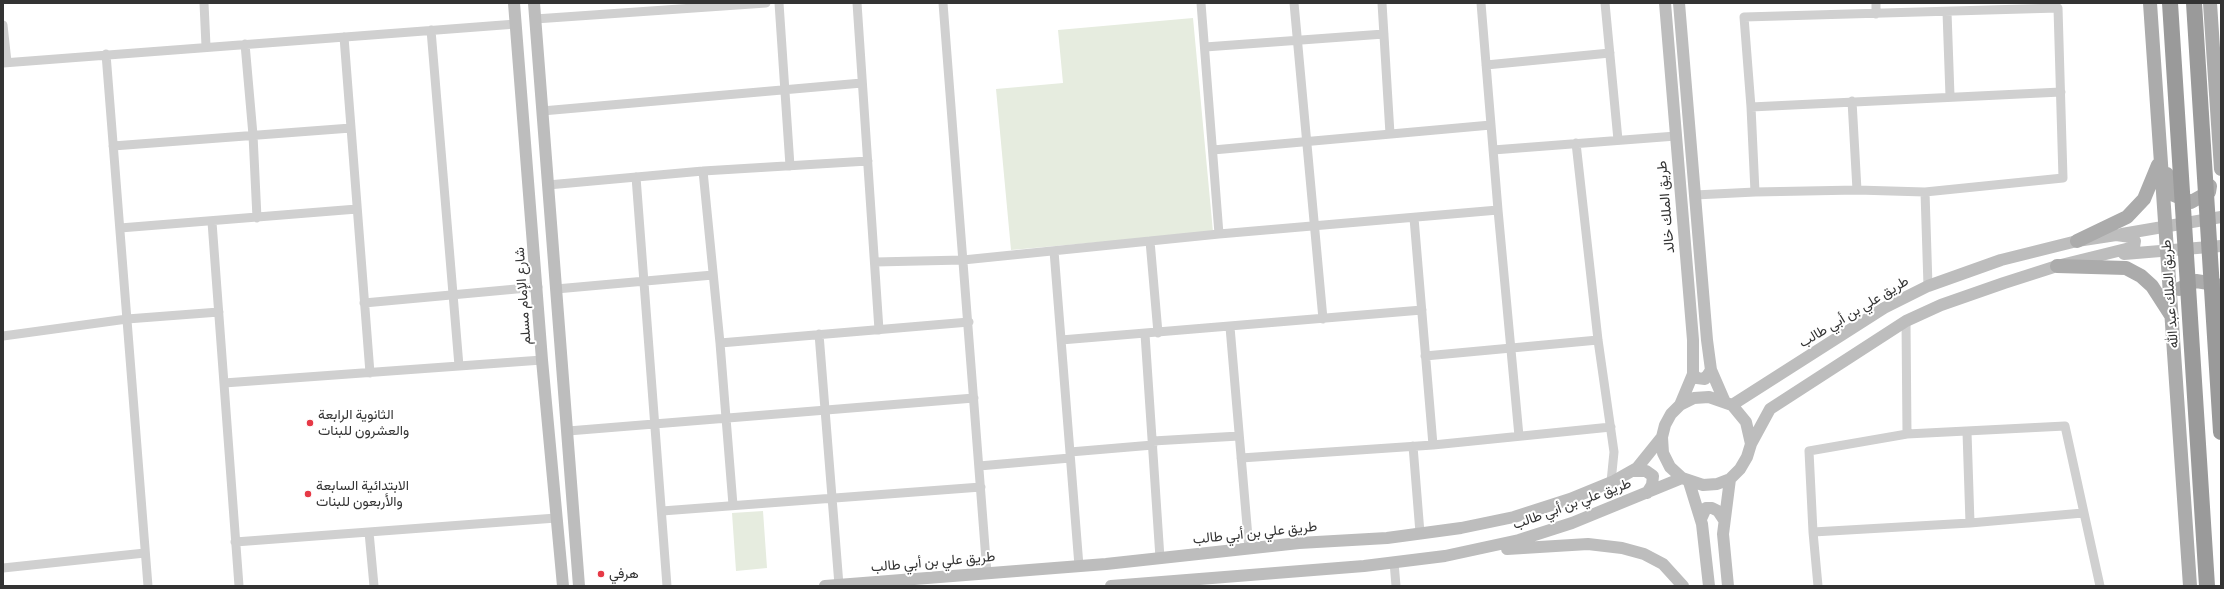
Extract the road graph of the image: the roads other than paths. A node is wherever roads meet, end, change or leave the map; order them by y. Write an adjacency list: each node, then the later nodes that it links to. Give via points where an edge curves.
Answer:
1 (204, 3): 34 (street)
2 (514, 3): 27 (main road, شارع الإمام مسلم)
3 (534, 3): 26 (main road)
4 (623, 3): 24 (street)
5 (766, 3): 21 (street)
6 (779, 3): 41 (street)
7 (857, 3): 40 (street)
8 (943, 3): 87 (street)
9 (1201, 3): 35 (street)
10 (1294, 3): 32 (street)
11 (1382, 3): 30 (street)
12 (1481, 3): 39 (street)
13 (1605, 3): 36 (street)
14 (1665, 3): 51 (main road, طريق الملك خالد)
15 (1679, 3): 69 (main road)
16 (1876, 3): 25 (street)
17 (2150, 3): 59 (main road, طريق الملك عبد الله)
18 (2170, 3): 186 (highway, طريق الملك عبد الله, bridge)
19 (2194, 3): 131 (highway, bridge)
20 (2210, 3): 56 (main road)
21 (709, 5): 24 (street)
22 (2058, 6): 23 (street); 42 (street)
23 (1947, 12): 25 (street); 43 (street)
24 (624, 13): 26 (street)
25 (1876, 14): 45 (street, via 1744,17)
26 (535, 19): 46 (main road)
27 (516, 24): 29 (street); 93 (main road, شارع الإمام مسلم)
28 (3, 25): 38 (street)
29 (431, 30): 31 (street); 95 (street)
30 (1384, 34): 32 (street); 49 (street)
31 (344, 36): 33 (street); 48 (street)
32 (1297, 40): 35 (street); 53 (street)
33 (245, 44): 34 (street); 50 (street)
34 (206, 46): 37 (street)
35 (1205, 47): 57 (street)
36 (1610, 53): 39 (street); 52 (street)
37 (106, 54): 38 (street); 55 (street)
38 (5, 62)
39 (1486, 65): 47 (street)
40 (862, 84): 41 (street); 60 (street)
41 (785, 90): 46 (street); 61 (street)
42 (2061, 92): 43 (street); 68 (street, via 2063,178)
43 (1950, 96): 44 (street)
44 (1852, 101): 45 (street); 66 (street)
45 (1751, 107): 67 (street)
46 (542, 111): 65 (main road)
47 (1491, 125): 49 (street); 58 (street)
48 (351, 128): 50 (street); 70 (street)
49 (1390, 134): 53 (street)
50 (253, 135): 55 (street); 73 (street)
51 (1676, 136): 52 (street); 120 (main road, طريق الملك خالد, via 1693,340)
52 (1618, 140): 54 (street)
53 (1305, 142): 57 (street); 76 (street)
54 (1576, 144): 58 (street); 112 (street)
55 (114, 146): 78 (street)
56 (2220, 149): 59 (main road, via 2209,192 2191,202 2174,196); 62 (main road)
57 (1212, 150): 79 (street)
58 (1493, 150): 71 (street)
59 (2160, 157): 77 (main road, طريق الملك عبد الله); 82 (main road, via 2144,199 2127,217)
60 (868, 161): 61 (street); 88 (street)
61 (790, 166): 63 (street)
62 (2221, 169)
63 (703, 171): 64 (street); 90 (street)
64 (636, 177): 65 (street); 91 (street)
65 (548, 185): 94 (main road)
66 (1857, 190): 67 (street); 68 (street)
67 (1755, 192): 69 (street)
68 (1925, 192): 92 (street)
69 (1695, 196): 118 (main road)
70 (357, 209): 73 (street); 97 (street)
71 (1498, 210): 74 (street); 114 (street)
72 (2221, 216): 77 (main road, طريق علي بن أبي طالب)
73 (257, 218): 75 (street)
74 (1414, 218): 76 (street); 98 (street)
75 (212, 222): 78 (street); 99 (street)
76 (1313, 226): 79 (street); 101 (street)
77 (2165, 227): 80 (main road, طريق علي بن أبي طالب); 85 (main road, طريق الملك عبد الله)
78 (120, 228): 102 (street)
79 (1219, 234): 81 (street)
80 (2116, 235): 82 (main road, طريق علي بن أبي طالب); 86 (main road, طريق علي بن أبي طالب, via 2131,237 2135,241 2134,248)
81 (1150, 241): 84 (street); 107 (street)
82 (2076, 241): 92 (main road, طريق علي بن أبي طالب, via 2001,260)
83 (2221, 246): 85 (main road, طريق علي بن أبي طالب)
84 (1054, 251): 87 (street); 111 (street)
85 (2168, 251): 86 (main road, طريق علي بن أبي طالب); 100 (main road, طريق الملك عبد الله)
86 (2107, 255): 89 (main road, طريق علي بن أبي طالب)
87 (964, 260): 88 (street); 104 (street)
88 (875, 262): 106 (street)
89 (2057, 266): 100 (main road, via 2126,268 2152,286); 103 (main road, طريق علي بن أبي طالب, via 1955,300)
90 (713, 275): 91 (street); 113 (street)
91 (645, 282): 94 (street); 127 (street)
92 (1928, 286): 123 (main road, طريق علي بن أبي طالب, via 1884,308)
93 (538, 287): 95 (street); 116 (main road, شارع الإمام مسلم)
94 (556, 290): 129 (main road)
95 (453, 295): 97 (street); 117 (street)
96 (2221, 297): 100 (main road, via 2215,284 2196,281 2179,288)
97 (364, 303): 119 (street)
98 (1422, 310): 101 (street); 115 (street)
99 (219, 312): 102 (street); 121 (street)
100 (2173, 318): 185 (main road, طريق الملك عبد الله)
101 (1323, 319): 105 (street)
102 (127, 320): 110 (street); 163 (street)
103 (1906, 321): 132 (street); 137 (main road, طريق علي بن أبي طالب, via 1770,409)
104 (968, 322): 106 (street); 122 (street)
105 (1230, 327): 107 (street); 133 (street)
106 (880, 330): 108 (street)
107 (1158, 333): 109 (street)
108 (818, 334): 113 (street); 125 (street)
109 (1145, 334): 111 (street); 136 (street)
110 (3, 336)
111 (1061, 340): 140 (street)
112 (1598, 340): 114 (street); 128 (street)
113 (720, 342): 126 (street)
114 (1511, 348): 115 (street); 134 (street)
115 (1425, 356): 138 (street)
116 (542, 360): 117 (street); 153 (main road, شارع الإمام مسلم)
117 (459, 366): 119 (street)
118 (1711, 370): 120 (main road, via 1705,379); 123 (main road)
119 (370, 373): 121 (street)
120 (1693, 374): 124 (main road, طريق الملك خالد)
121 (224, 384): 160 (street)
122 (974, 398): 125 (street); 142 (street)
123 (1728, 402): 124 (main road, via 1709,397 1694,398); 137 (main road, via 1746,422)
124 (1680, 405): 135 (main road, via 1665,424)
125 (823, 410): 126 (street); 149 (street)
126 (726, 418): 127 (street); 150 (street)
127 (655, 425): 129 (street); 151 (street)
128 (1610, 427): 134 (street); 146 (street, via 1614,452)
129 (568, 432): 175 (main road)
130 (1967, 432): 132 (street); 152 (street, via 2065,426); 156 (street)
131 (2221, 432)
132 (1907, 434): 158 (street, via 1809,451)
133 (1239, 436): 136 (street); 141 (street)
134 (1519, 436): 138 (street)
135 (1662, 436): 143 (main road, طريق علي بن أبي طالب, via 1649,455); 145 (main road, via 1663,453 1670,467)
136 (1153, 443): 140 (street); 164 (street)
137 (1750, 444): 144 (main road, via 1744,463)
138 (1433, 445): 139 (street)
139 (1413, 446): 141 (street); 159 (street)
140 (1070, 455): 142 (street); 166 (street)
141 (1241, 458): 161 (street)
142 (979, 466): 147 (street)
143 (1632, 470): 146 (main road, طريق علي بن أبي طالب); 148 (main road, via 1651,473 1654,481)
144 (1730, 478): 145 (main road, via 1717,484 1703,485); 155 (main road)
145 (1686, 480): 148 (main road, طريق علي بن أبي طالب); 154 (main road)
146 (1611, 482): 159 (main road, طريق علي بن أبي طالب, via 1570,499 1514,517)
147 (981, 487): 149 (street); 168 (street)
148 (1648, 493): 162 (main road, طريق علي بن أبي طالب, via 1520,540)
149 (832, 498): 150 (street); 169 (street)
150 (733, 505): 151 (street)
151 (662, 511): 176 (street)
152 (2083, 513): 156 (street); 184 (street)
153 (556, 518): 157 (street); 174 (main road, شارع الإمام مسلم)
154 (1701, 519): 155 (main road, via 1706,508 1712,508 1718,511); 181 (main road)
155 (1724, 520): 182 (main road)
156 (1970, 523): 158 (street)
157 (369, 532): 160 (street); 173 (street)
158 (1813, 532): 183 (street)
159 (1420, 533): 161 (main road, طريق علي بن أبي طالب)
160 (236, 542): 172 (street)
161 (1249, 549): 164 (main road, طريق علي بن أبي طالب)
162 (1470, 551): 165 (main road, طريق علي بن أبي طالب); 180 (main road, via 1588,544 1622,548 1644,554 1663,564)
163 (145, 553): 167 (street); 171 (street)
164 (1160, 558): 166 (main road, طريق علي بن أبي طالب)
165 (1394, 562): 170 (main road, طريق علي بن أبي طالب); 179 (street)
166 (1079, 566): 168 (main road, طريق علي بن أبي طالب)
167 (3, 568)
168 (987, 573): 169 (main road, طريق علي بن أبي طالب)
169 (839, 585): 177 (main road, طريق علي بن أبي طالب)
170 (1142, 585): 178 (main road, طريق علي بن أبي طالب)
171 (148, 586)
172 (239, 586)
173 (374, 586)
174 (563, 586)
175 (579, 586)
176 (667, 586)
177 (825, 586)
178 (1110, 586)
179 (1396, 586)
180 (1683, 586)
181 (1708, 586)
182 (1728, 586)
183 (1818, 586)
184 (2100, 586)
185 (2190, 586)
186 (2207, 586)

